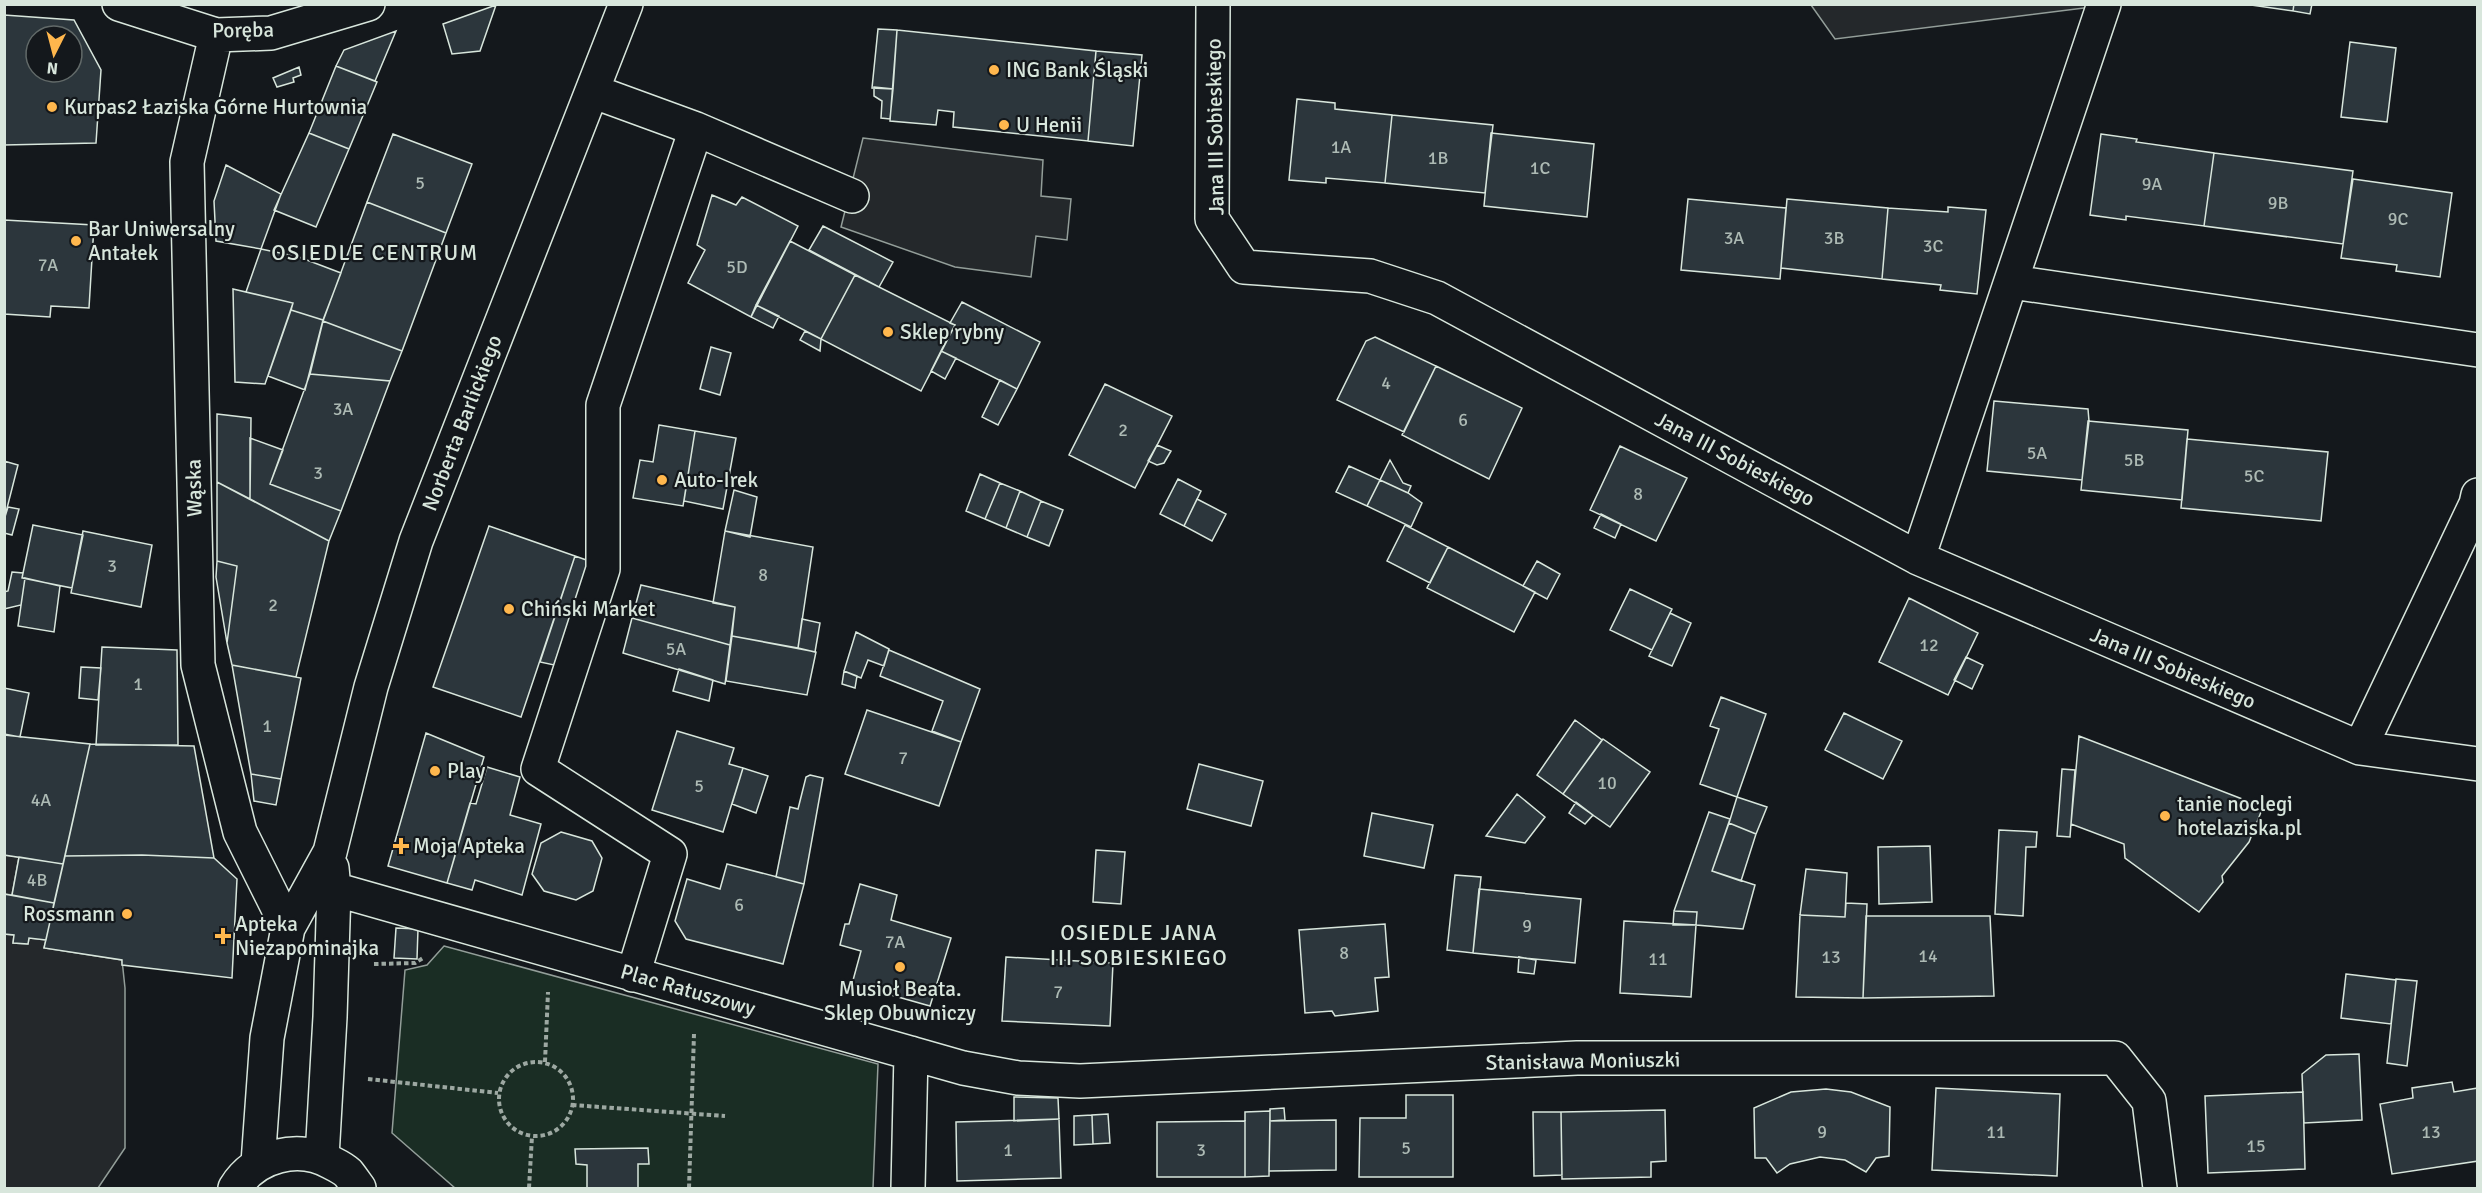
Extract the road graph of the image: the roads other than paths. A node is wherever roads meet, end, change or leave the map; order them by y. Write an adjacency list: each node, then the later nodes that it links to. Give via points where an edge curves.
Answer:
1 (119, 4): 6 (street, Poręba)
2 (368, 4): 6 (street, Poręba, via 271,33)
3 (626, 4): 7 (street, Norberta Barlickiego)
4 (1213, 4): 13 (street, Jana III Sobieskiego, via 1212,219 1244,267 1370,276 1437,298)
5 (2104, 4): 10 (street)
6 (216, 34): 18 (street, Wąska, via 187,162 198,665 240,832)
7 (592, 91): 8 (street); 16 (street, Norberta Barlickiego, via 416,541 371,687)
8 (696, 129): 9 (street); 19 (street, via 603,405 603,569 538,769 670,854)
9 (852, 196)
10 (2012, 282): 11 (street); 13 (street)
11 (2478, 350)
12 (2478, 495): 14 (street)
13 (1918, 558): 14 (street, Jana III Sobieskiego)
14 (2360, 748): 15 (street, Jana III Sobieskiego)
15 (2478, 764)
16 (330, 852): 17 (street, Norberta Barlickiego); 18 (street, Norberta Barlickiego)
17 (334, 889): 19 (street, Plac Ratuszowy); 21 (street, Norberta Barlickiego)
18 (288, 928): 22 (street, Norberta Barlickiego, via 267,1038)
19 (633, 975): 20 (street, Plac Ratuszowy)
20 (911, 1053): 25 (street); 26 (street, Stanisława Moniuszki, via 1018,1078 1080,1081 1577,1058 2115,1058 2149,1101)
21 (322, 1157): 22 (street, via 289,1153); 24 (street, via 347,1172)
22 (258, 1163): 23 (street)
23 (235, 1188)
24 (359, 1188)
25 (908, 1188)
26 (2160, 1188)

